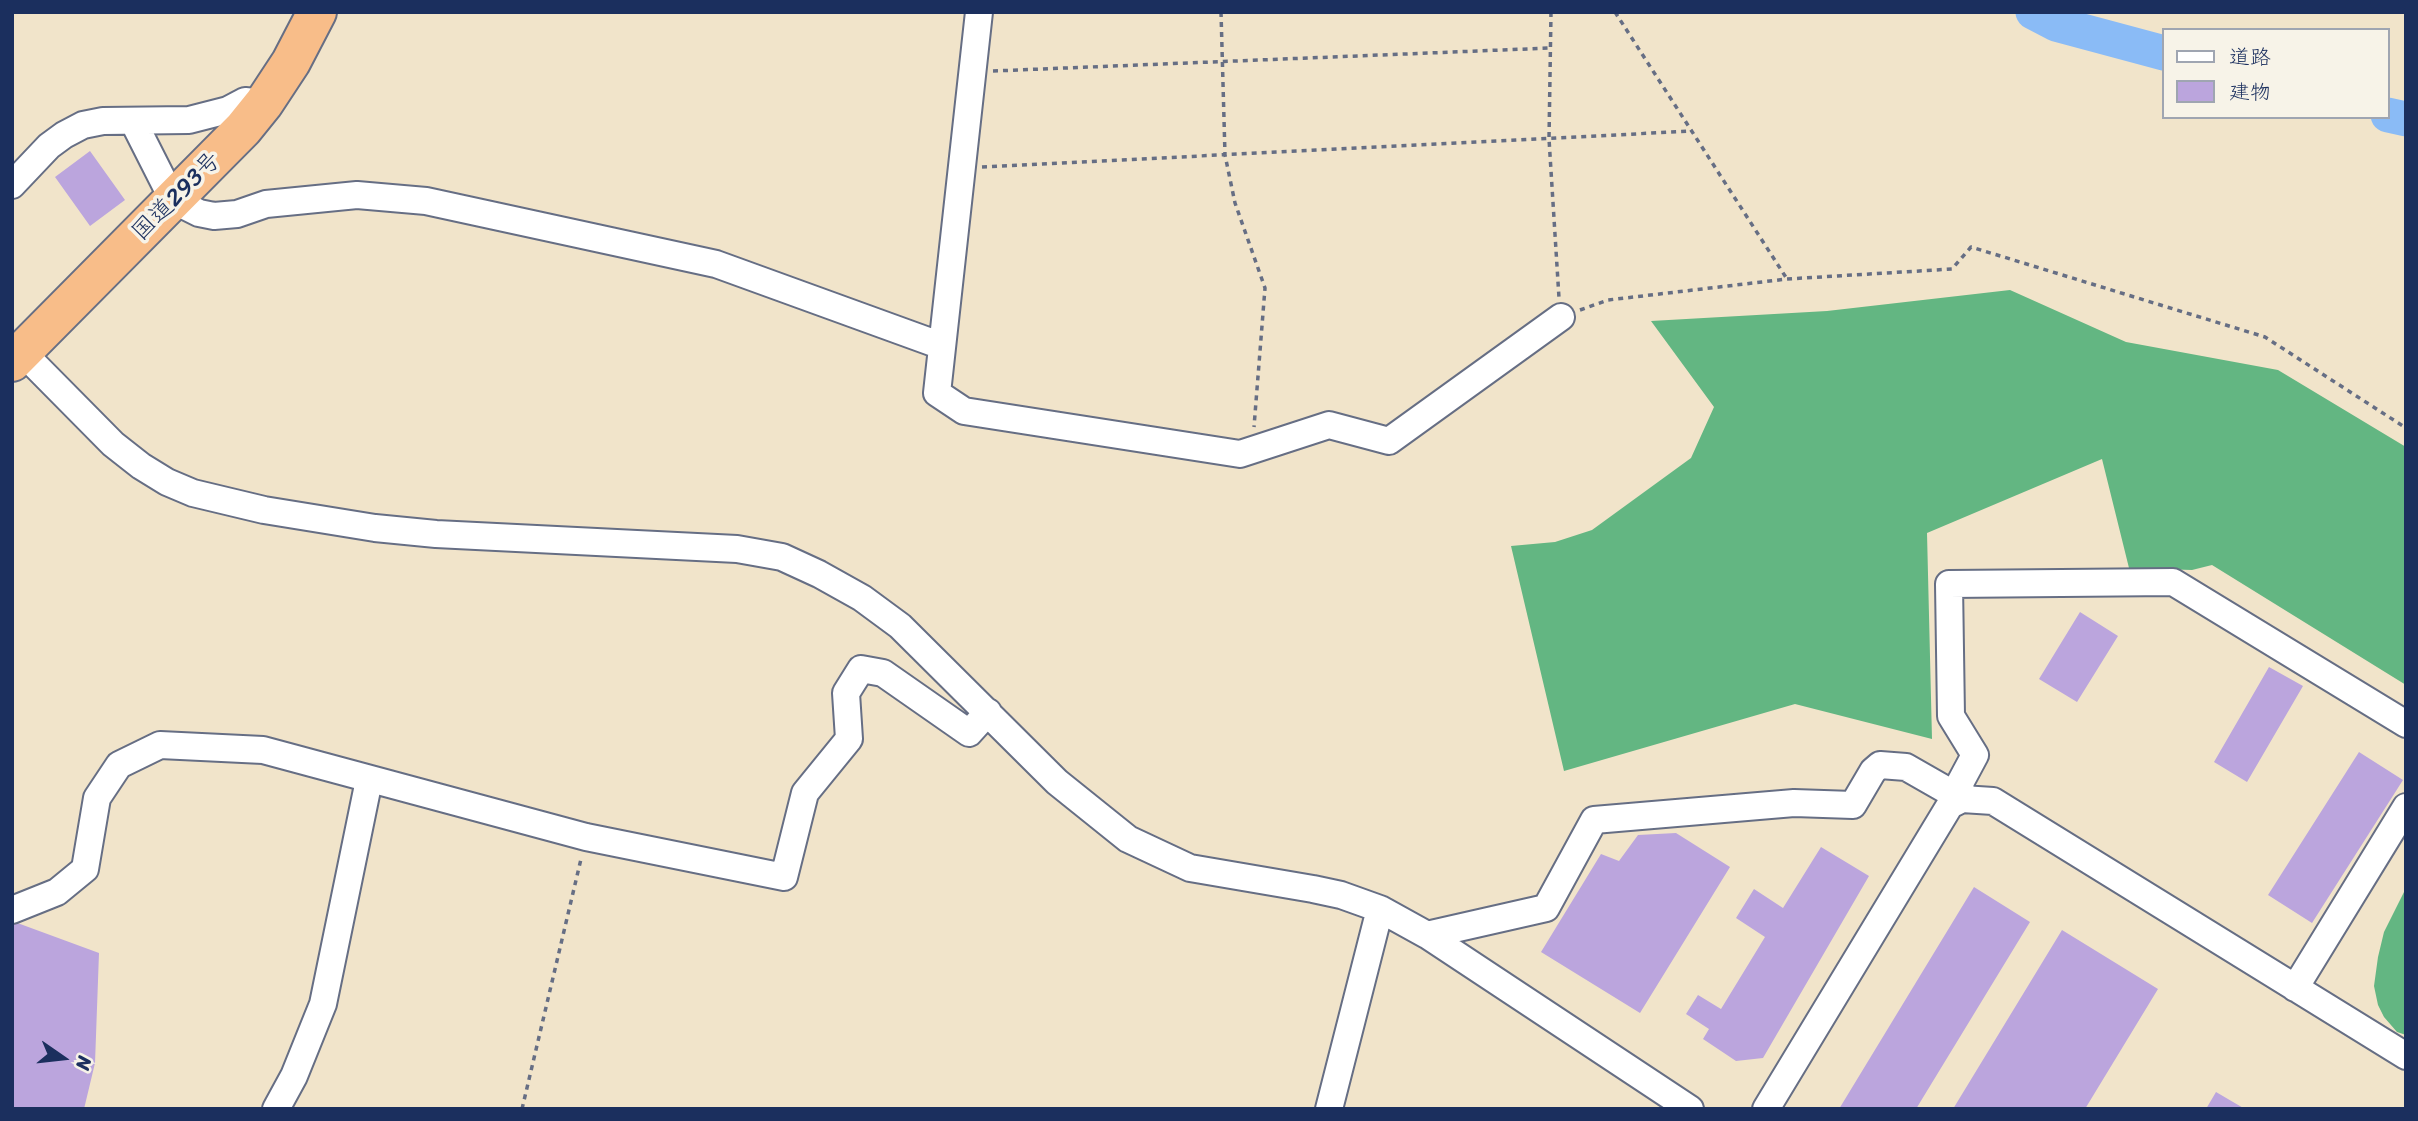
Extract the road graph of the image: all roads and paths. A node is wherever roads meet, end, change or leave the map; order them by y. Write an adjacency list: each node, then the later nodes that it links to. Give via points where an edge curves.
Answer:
1 (317, 12): 9 (highway, 国道293号, via 291,62)
2 (979, 12): 8 (street)
3 (1221, 12): 7 (path)
4 (1551, 12): 6 (path)
5 (1615, 12): 11 (path)
6 (1550, 48): 7 (path); 12 (path)
7 (1224, 62): 8 (path); 13 (path)
8 (973, 72): 14 (street)
9 (255, 115): 10 (street, via 245,101 189,120); 16 (highway, 国道293号)
10 (133, 121): 15 (street, via 83,125 64,135); 16 (street)
11 (1693, 131): 12 (path); 17 (path)
12 (1549, 139): 13 (path); 18 (path)
13 (1225, 155): 14 (path); 22 (path, via 1265,288)
14 (963, 168): 19 (street)
15 (12, 185)
16 (173, 200): 19 (street, via 214,216 266,204 357,195 426,201 716,264); 20 (highway, 国道293号)
17 (1787, 279): 18 (path, via 1608,300); 21 (path, via 1952,269 1972,247 2265,337)
18 (1561, 317): 22 (street, via 1389,441 1329,425)
19 (942, 346): 22 (street, via 937,393 964,411 1240,454)
20 (17, 357): 23 (street, via 141,466 193,493 264,510 387,529 737,550 782,557 862,598 900,626)
21 (2406, 428)
22 (1252, 450)
23 (988, 712): 28 (street, via 969,733 883,673 861,669 846,694 849,739 804,793 784,877); 29 (street, via 1097,816 1158,855 1190,868 1341,895)
24 (2406, 724): 26 (street, via 2173,582 1949,584 1951,716 1975,755 1960,783)
25 (369, 780): 28 (street); 30 (street, via 263,750 160,745 119,765 97,798 85,869 57,891); 34 (street, via 323,1004)
26 (1962, 799): 31 (street, via 1906,767 1880,765 1853,805 1794,803 1594,820 1546,908); 32 (street, via 1993,801); 38 (street, via 1950,805)
27 (2406, 807): 32 (street)
28 (586, 837): 35 (path)
29 (1380, 909): 31 (street); 36 (street)
30 (12, 910)
31 (1427, 935): 37 (street)
32 (2295, 988): 33 (street)
33 (2406, 1056)
34 (276, 1109)
35 (522, 1109)
36 (1329, 1109)
37 (1690, 1109)
38 (1766, 1109)

